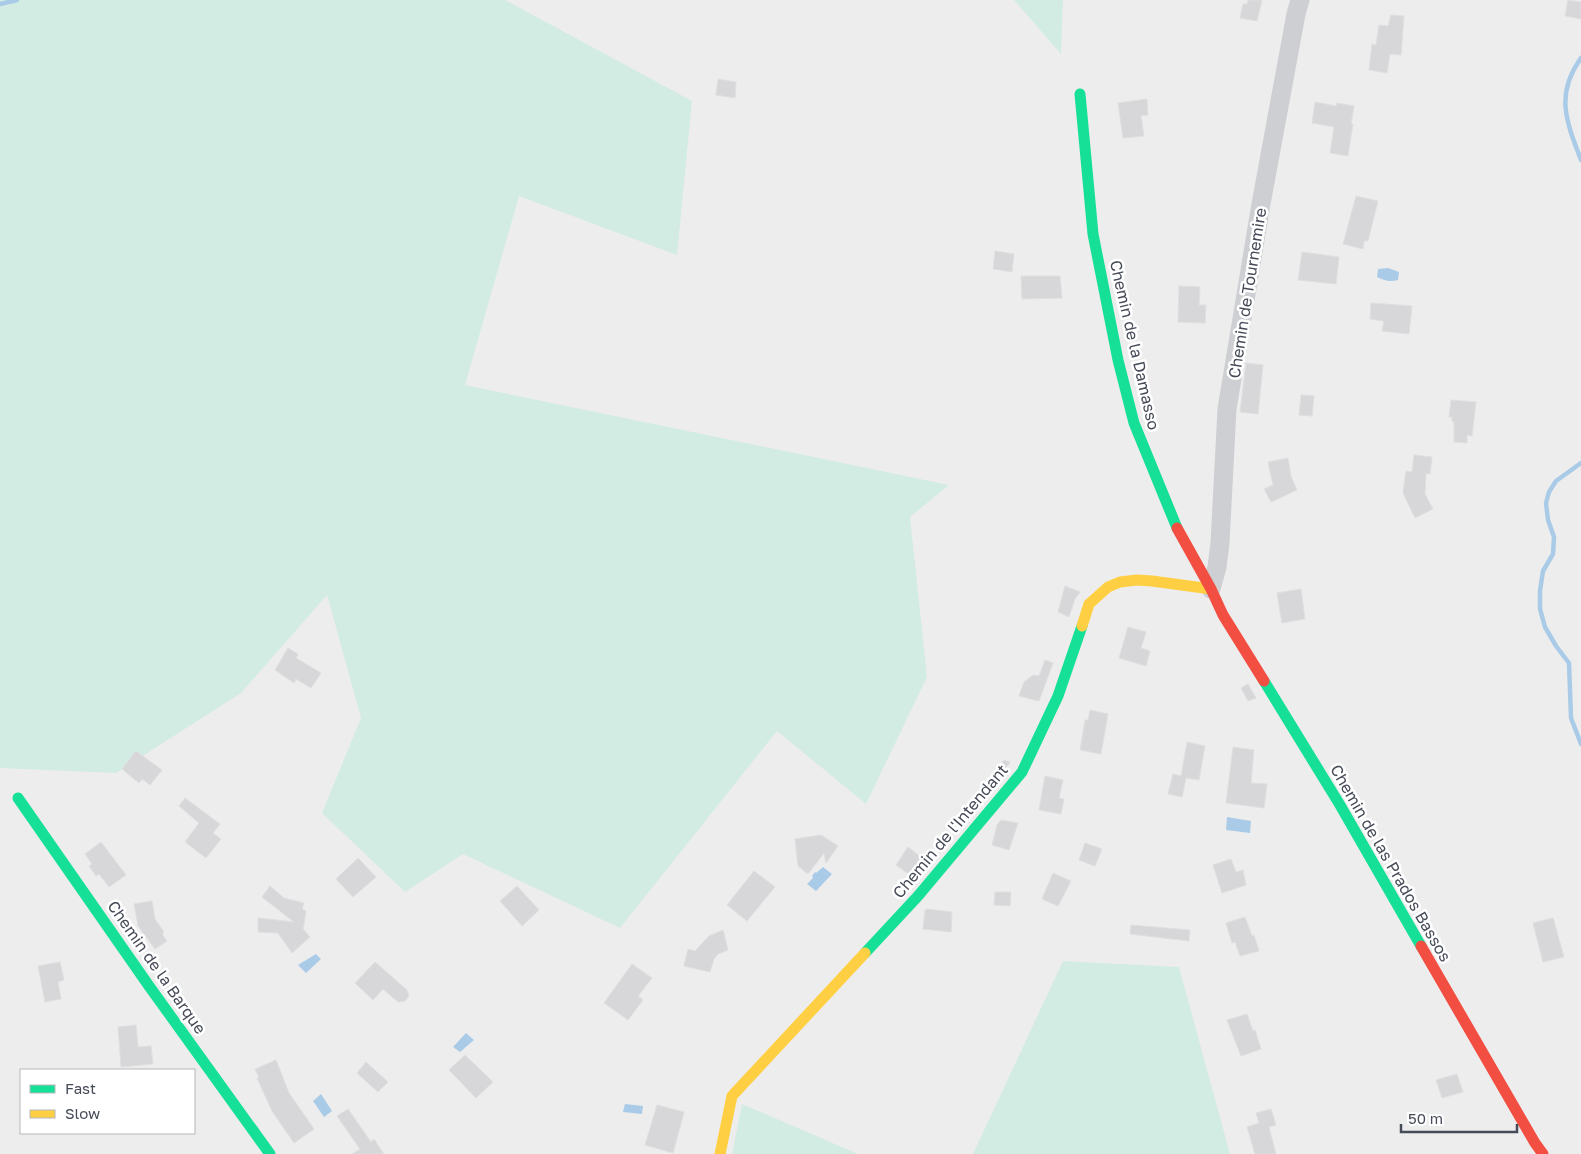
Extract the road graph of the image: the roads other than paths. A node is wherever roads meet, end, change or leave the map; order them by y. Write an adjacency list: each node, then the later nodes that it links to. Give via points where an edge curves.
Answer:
1 (1300, 0): 3 (street, Chemin de Tournemire, via 1228,409 1220,543)
2 (1080, 94): 3 (street, Chemin de la Damasso, via 1092,234 1134,423 1172,518)
3 (1211, 589): 6 (street, Chemin de l'Intendant, via 1136,580 1108,587 1089,604 1058,696 1022,772 918,896 732,1096); 7 (street, Chemin de las Prados Bassos, via 1223,615 1340,805)
4 (18, 798): 5 (street, Chemin de la Barque)
5 (270, 1154)
6 (720, 1154)
7 (1543, 1154)

